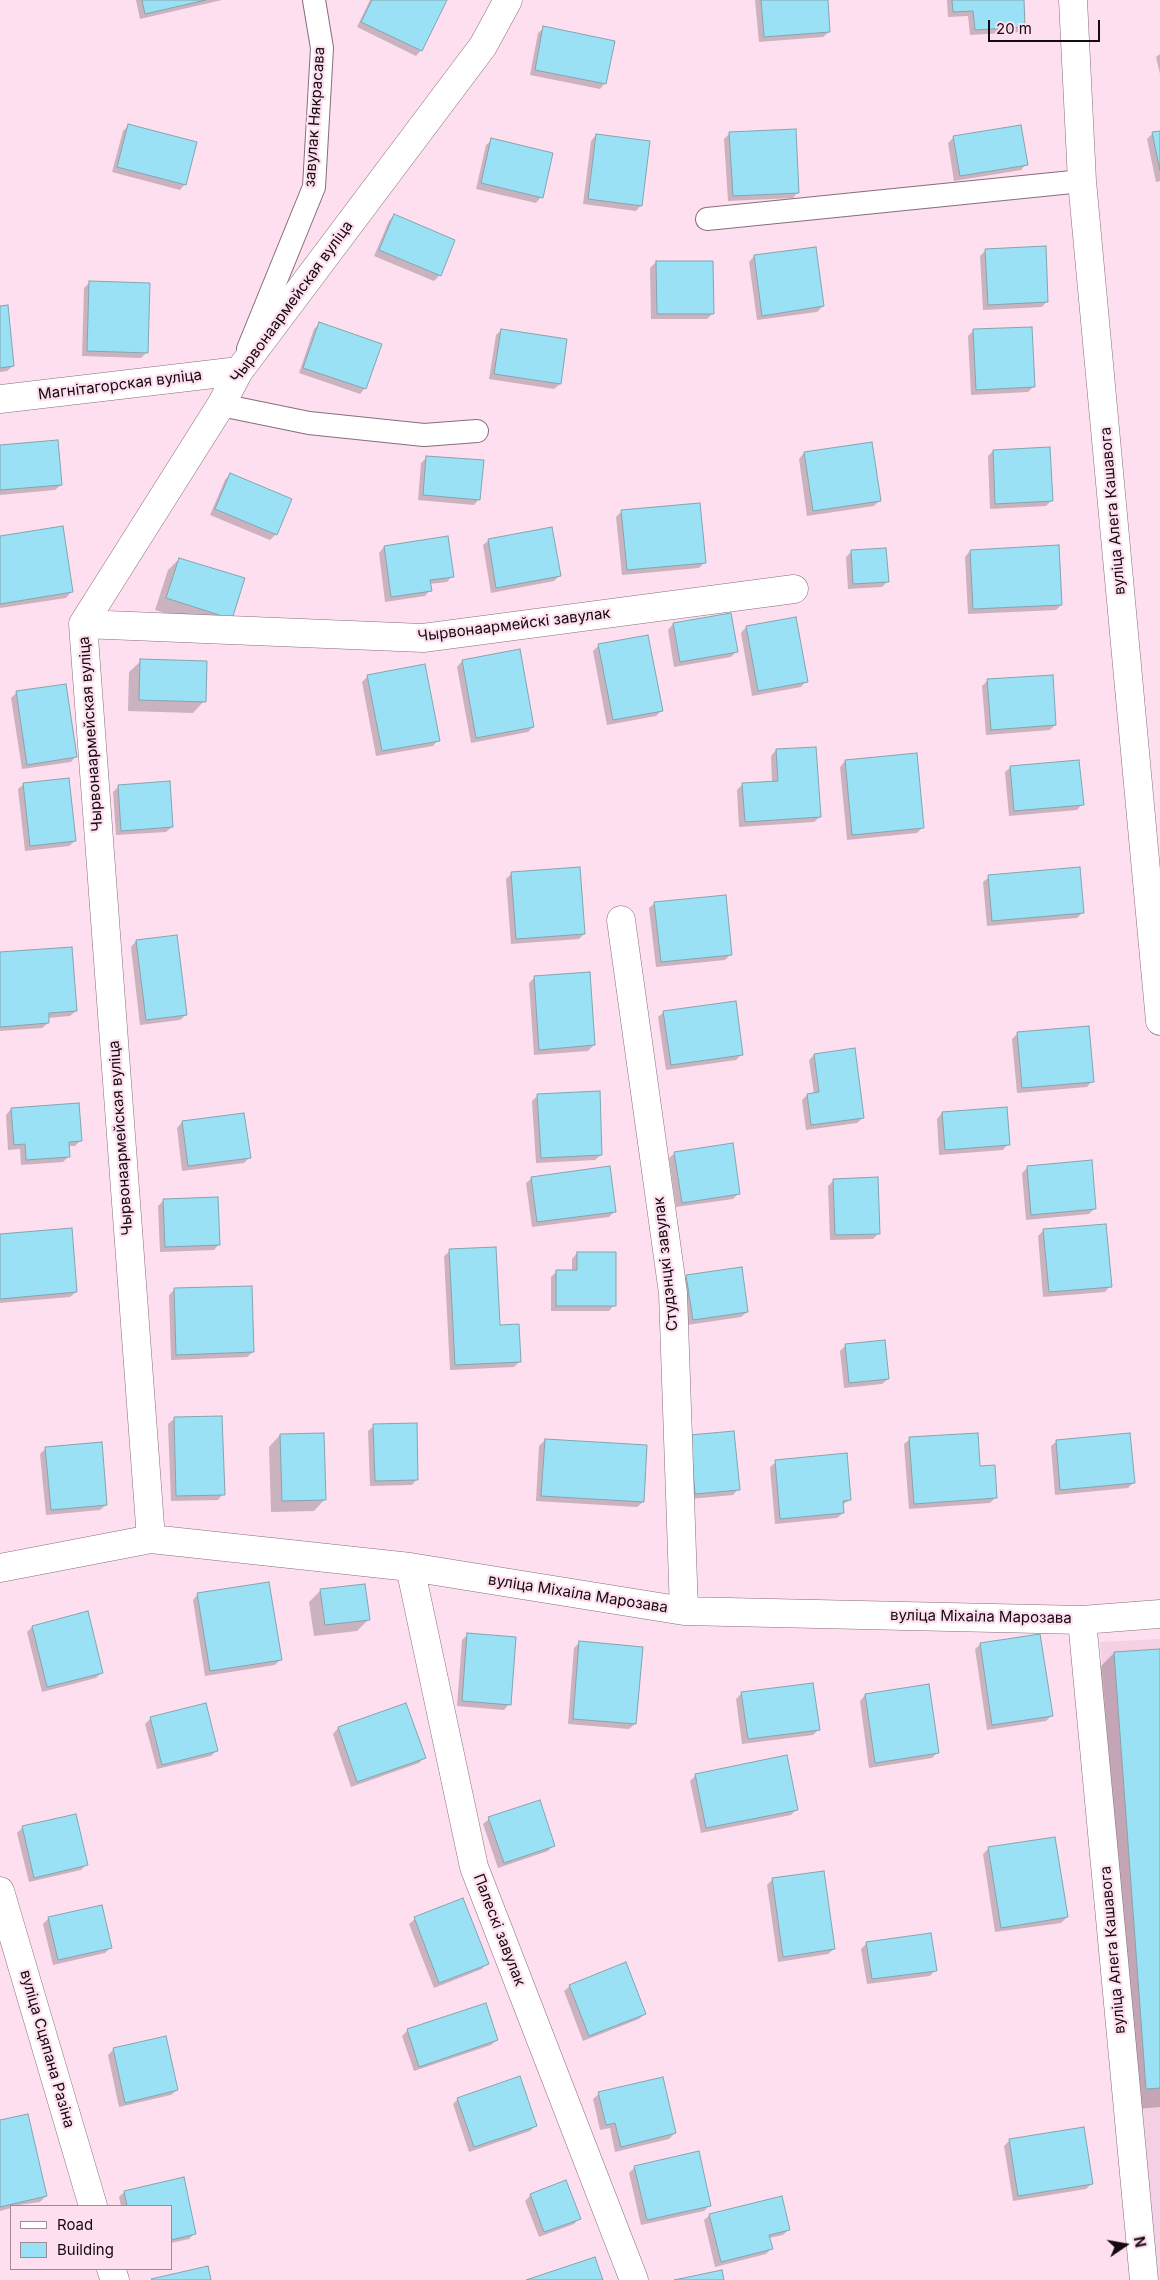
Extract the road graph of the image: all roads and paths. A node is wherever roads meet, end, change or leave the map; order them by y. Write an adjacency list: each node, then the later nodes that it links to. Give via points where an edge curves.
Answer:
1 (314, 0): 6 (lane, завулак Някрасава, via 322,48 314,187)
2 (508, 0): 6 (street, Чырвонаармейская вуліца, via 483,46)
3 (1073, 0): 4 (street, вуліца Алега Кашавога)
4 (1082, 181): 5 (lane); 13 (street, вуліца Алега Кашавога)
5 (707, 219)
6 (239, 371): 7 (street, Магнітагорская вуліца); 8 (street, Чырвонаармейская вуліца)
7 (0, 399)
8 (221, 404): 9 (lane, via 319,424 424,435); 11 (street, Чырвонаармейская вуліца)
9 (477, 432)
10 (794, 590): 11 (street, Чырвонаармейскі завулак, via 422,638)
11 (82, 624): 14 (street, Чырвонаармейская вуліца)
12 (621, 920): 17 (street, Студэнцкі завулак, via 673,1294)
13 (1160, 1021)
14 (151, 1539): 15 (street, вуліца Міхаіла Марозава); 16 (street, вуліца Міхаіла Марозава)
15 (410, 1566): 17 (street, вуліца Міхаіла Марозава); 22 (street, Палескі завулак, via 474,1867)
16 (0, 1568)
17 (684, 1611): 19 (street, вуліца Міхаіла Марозава)
18 (1160, 1614): 19 (street, вуліца Міхаіла Марозава)
19 (1082, 1620): 23 (street, вуліца Алега Кашавога)
20 (0, 1892): 21 (street, вуліца Сцяпана Разіна)
21 (93, 2205)
22 (634, 2280)
23 (1144, 2280)

